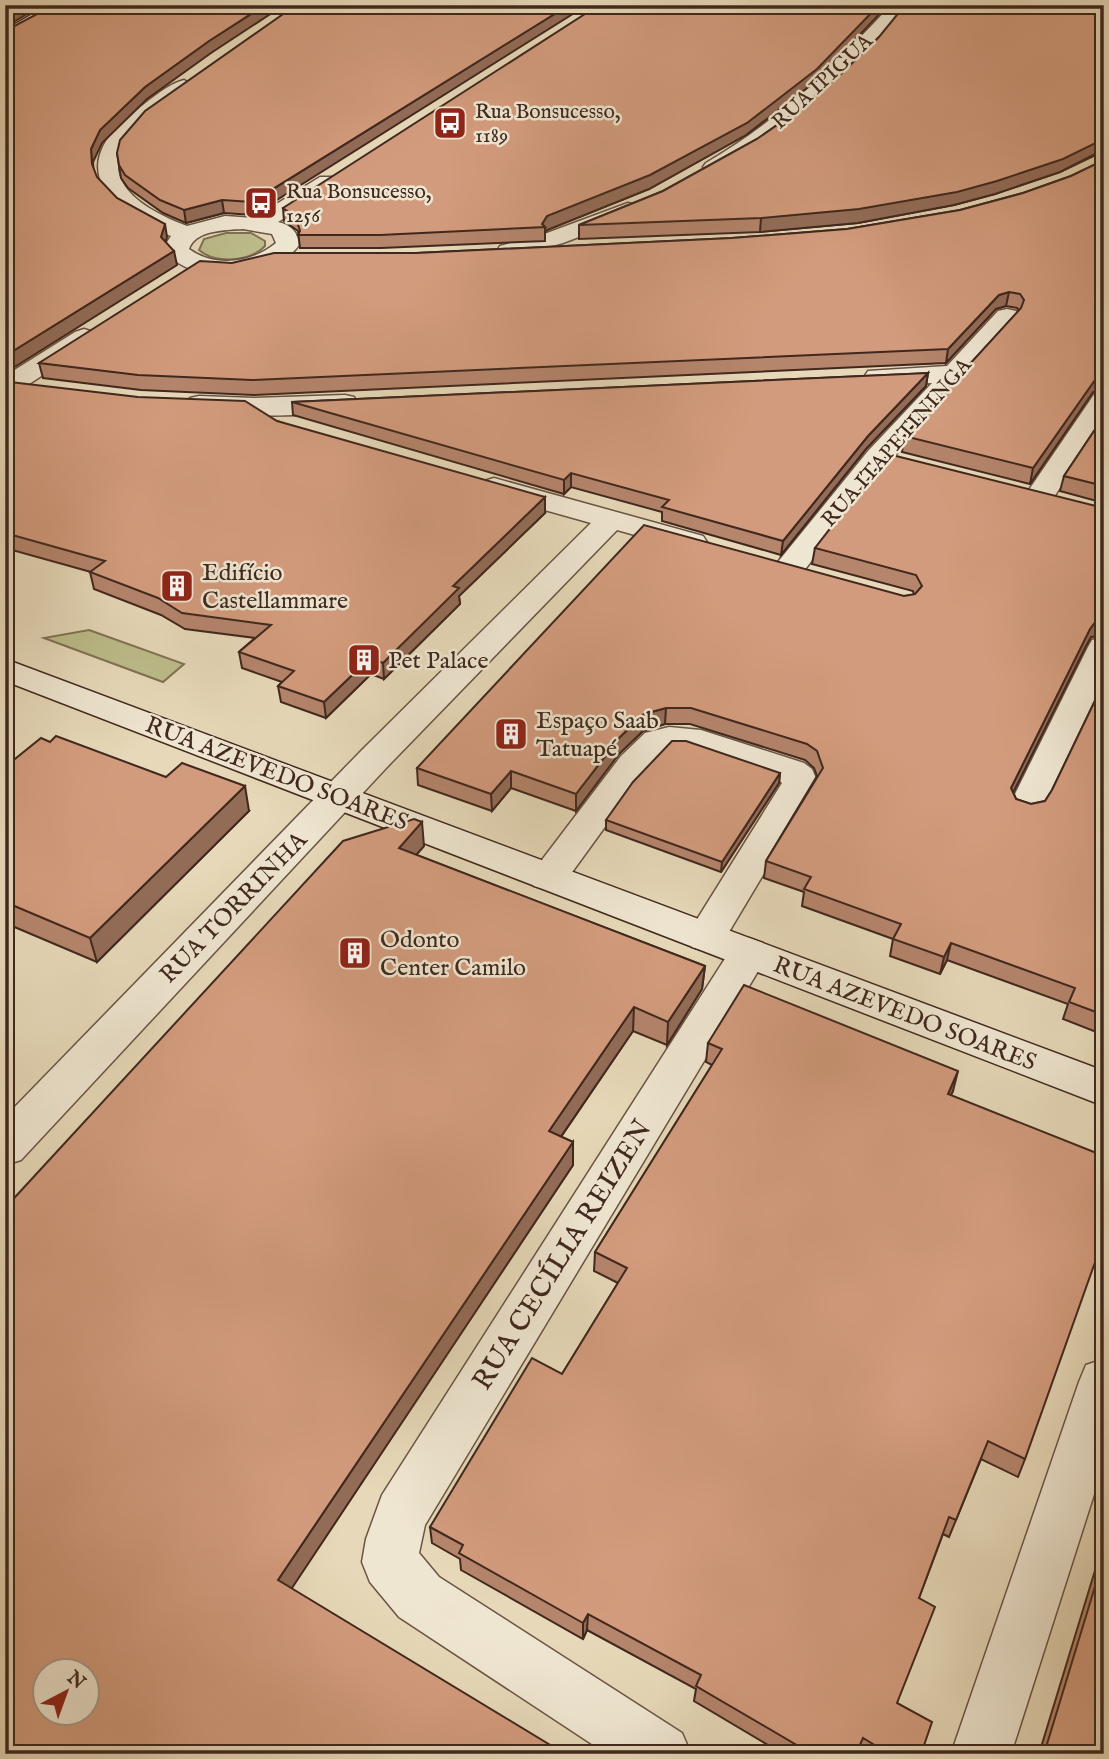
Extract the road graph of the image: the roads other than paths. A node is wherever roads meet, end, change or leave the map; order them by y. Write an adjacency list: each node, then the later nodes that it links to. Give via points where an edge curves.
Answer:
1 (901, 5): 6 (street, RUA IPIGUA, via 802,106 746,148)
2 (70, 8): 3 (street)
3 (5, 37)
4 (202, 74): 9 (street, via 138,118 120,136 106,163 107,178 120,197 141,214)
5 (346, 170): 8 (street)
6 (701, 174)
7 (646, 208): 11 (street)
8 (261, 223): 9 (street, via 222,223); 13 (street, via 287,236 288,245)
9 (187, 234): 13 (street, via 178,242 177,251 188,270 244,266)
10 (596, 247): 11 (street)
11 (508, 251): 12 (street)
12 (485, 253)
13 (274, 257): 14 (street)
14 (304, 258)
15 (1007, 316): 17 (street, RUA ITAPETININGA)
16 (101, 326): 19 (street)
17 (952, 374): 18 (street); 30 (street, RUA ITAPETININGA, via 892,460)
18 (856, 378)
19 (7, 387): 20 (street)
20 (44, 390)
21 (1104, 399): 27 (street)
22 (376, 401): 24 (street)
23 (177, 404): 24 (street)
24 (254, 406): 25 (street)
25 (303, 431)
26 (468, 480): 28 (street)
27 (1038, 497)
28 (611, 520): 29 (street); 33 (street, RUA TORRINHA)
29 (723, 551)
30 (788, 570)
31 (1104, 647): 34 (street)
32 (5, 669): 33 (street, RUA AZEVEDO SOARES)
33 (339, 796): 35 (street, RUA AZEVEDO SOARES); 39 (street, RUA TORRINHA)
34 (1027, 806)
35 (548, 877): 36 (street, RUA AZEVEDO SOARES); 36 (street, via 637,760 657,742 676,736 689,738 791,771 800,783)
36 (706, 937): 37 (street, RUA AZEVEDO SOARES)
37 (749, 953): 38 (street, RUA AZEVEDO SOARES); 41 (street, RUA CECÍLIA REIZEN, via 401,1514 390,1562 419,1597)
38 (1104, 1089)
39 (5, 1147)
40 (1104, 1382): 42 (street)
41 (661, 1754)
42 (981, 1754)

